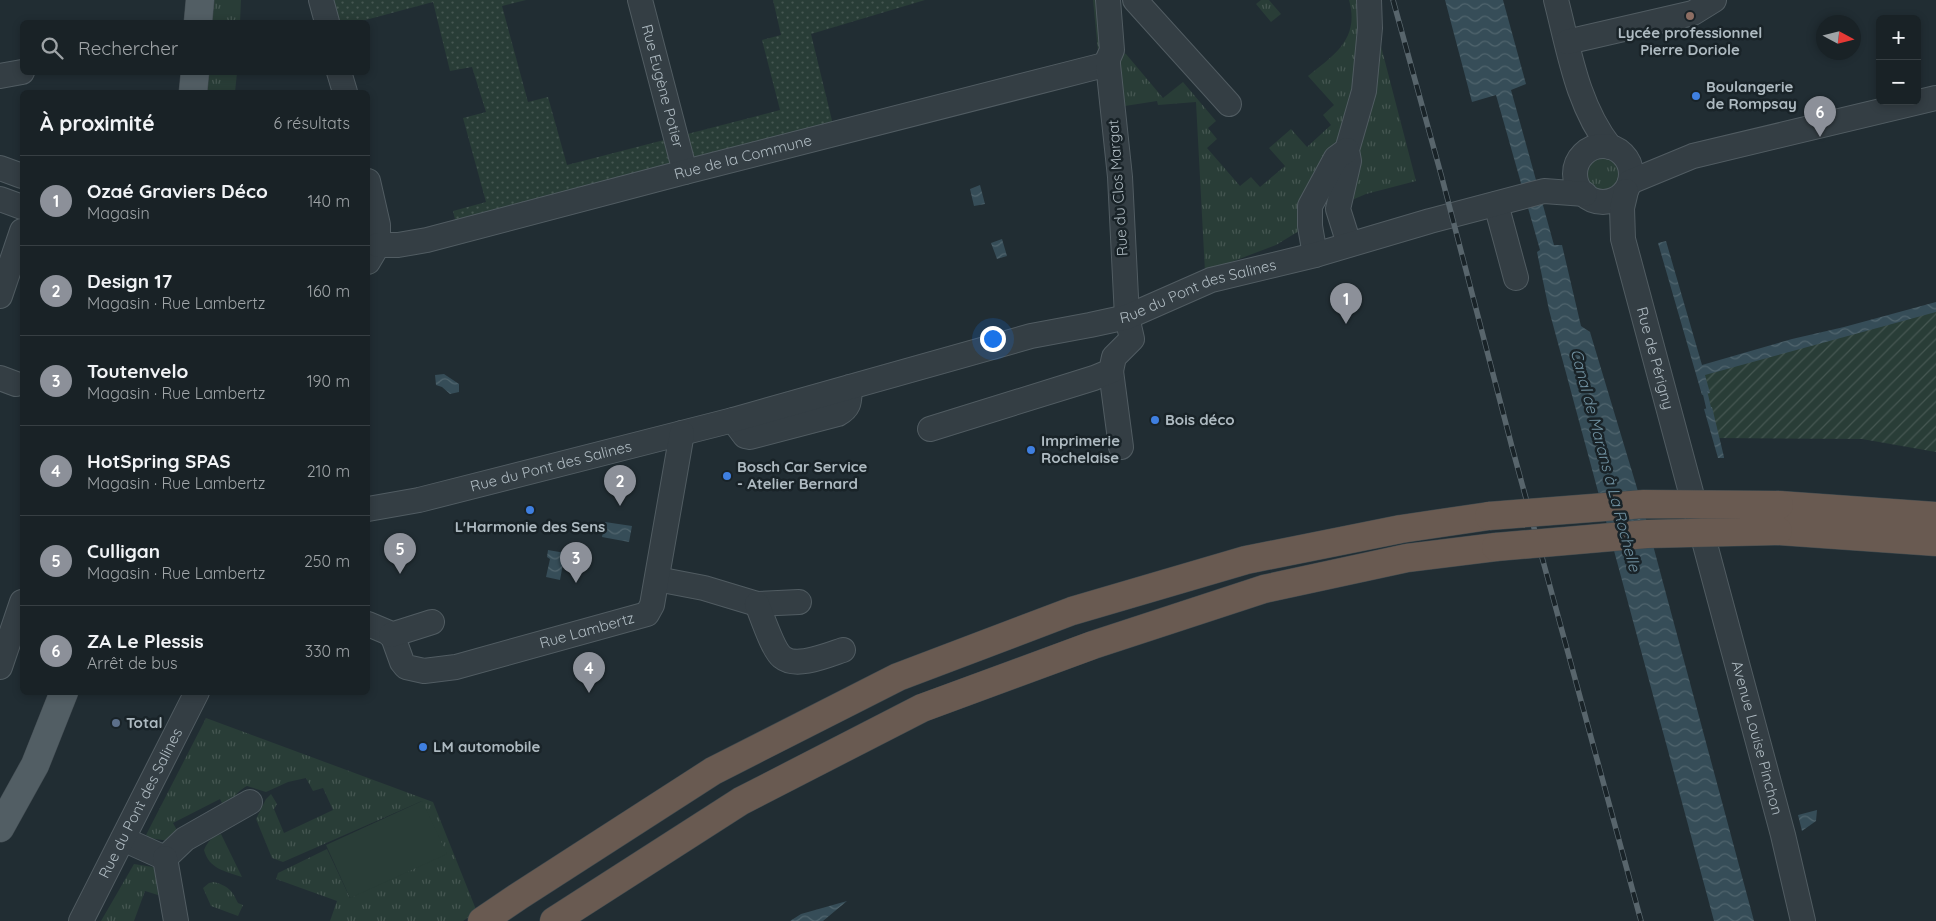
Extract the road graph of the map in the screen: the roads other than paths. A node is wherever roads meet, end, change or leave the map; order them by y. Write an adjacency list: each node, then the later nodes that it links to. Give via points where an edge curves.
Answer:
1 (200, 0): 10 (main road)
2 (321, 0): 11 (street)
3 (640, 0): 27 (street, Rue Eugène Potier)
4 (1093, 0): 13 (street, Rue du Clos Margat, via 1098,52)
5 (1108, 0): 13 (street, Rue du Clos Margat, via 1112,50)
6 (1369, 0): 22 (street, via 1370,28 1364,91)
7 (1556, 0): 12 (street)
8 (1714, 0): 12 (street, via 1693,13)
9 (1143, 3): 21 (street)
10 (198, 20)
11 (326, 20)
12 (1567, 42): 23 (street, via 1583,101 1602,136)
13 (1108, 62): 27 (street, Rue de la Commune); 43 (street, Rue du Clos Margat, via 1120,177)
14 (20, 72): 17 (street)
15 (194, 75): 18 (main road)
16 (341, 75): 19 (street)
17 (0, 76)
18 (193, 90)
19 (344, 90)
20 (1936, 98): 24 (street)
21 (1230, 104)
22 (1347, 150): 38 (street, via 1349,161 1338,209); 40 (street, via 1336,158 1310,206)
23 (1617, 151): 24 (street, via 1648,158); 26 (street, via 1601,146 1592,148 1584,153); 29 (street, via 1630,164)
24 (1693, 156): 29 (street)
25 (0, 168): 28 (street)
26 (1576, 169): 31 (street, Rue du Pont des Salines); 32 (street, via 1579,187)
27 (685, 172): 39 (street, Rue de la Commune)
28 (20, 175)
29 (1628, 186): 32 (street, via 1619,197 1610,201); 37 (street, Rue de Périgny, via 1622,208)
30 (370, 189): 39 (street, via 378,221)
31 (1544, 191): 32 (street, Rue du Pont des Salines); 34 (street, Rue du Pont des Salines)
32 (1593, 198): 37 (street, Rue de Périgny)
33 (0, 199): 35 (street)
34 (1496, 204): 38 (street, Rue du Pont des Salines); 41 (street)
35 (20, 206)
36 (20, 237): 42 (street)
37 (1623, 239): 51 (street, Rue de Périgny)
38 (1349, 244): 40 (street, Rue du Pont des Salines)
39 (373, 253)
40 (1315, 255): 43 (street, Rue du Pont des Salines, via 1211,280)
41 (1516, 278)
42 (0, 296)
43 (1127, 316): 44 (street, Rue du Clos Margat, via 1132,339 1114,357); 46 (street, Rue du Pont des Salines, via 1030,336)
44 (1111, 371): 45 (street); 47 (street)
45 (930, 429)
46 (682, 433): 48 (street, Rue du Pont des Salines); 52 (street, Rue Lambertz)
47 (1121, 446)
48 (370, 510)
49 (1936, 516): 69 (highway, bridge, via 1779,505 1644,504 1489,516 1401,529 1246,560 1072,611 898,677 713,771)
50 (1936, 542): 70 (highway, bridge, via 1778,531 1647,534 1407,558 1264,589 1093,645 922,708 742,802)
51 (1707, 555): 71 (street, Avenue Louise Pinchon, via 1784,835)
52 (657, 579): 54 (street, via 704,588); 58 (street, Rue Lambertz, via 652,605 646,614 456,667 424,671 406,667)
53 (799, 602): 54 (street)
54 (757, 604): 59 (street, via 782,657 806,661)
55 (16, 607): 60 (street)
56 (432, 622): 58 (street)
57 (370, 625): 58 (street)
58 (391, 635)
59 (843, 650)
60 (0, 667)
61 (63, 695): 64 (main road, via 35,765)
62 (195, 695): 65 (street, Rue du Pont des Salines)
63 (250, 802): 66 (street, via 185,839)
64 (0, 828)
65 (123, 839): 66 (street); 67 (street, Rue du Pont des Salines)
66 (165, 858): 68 (street)
67 (81, 919)
68 (176, 921)
69 (482, 921)
70 (554, 921)
71 (1804, 921)

